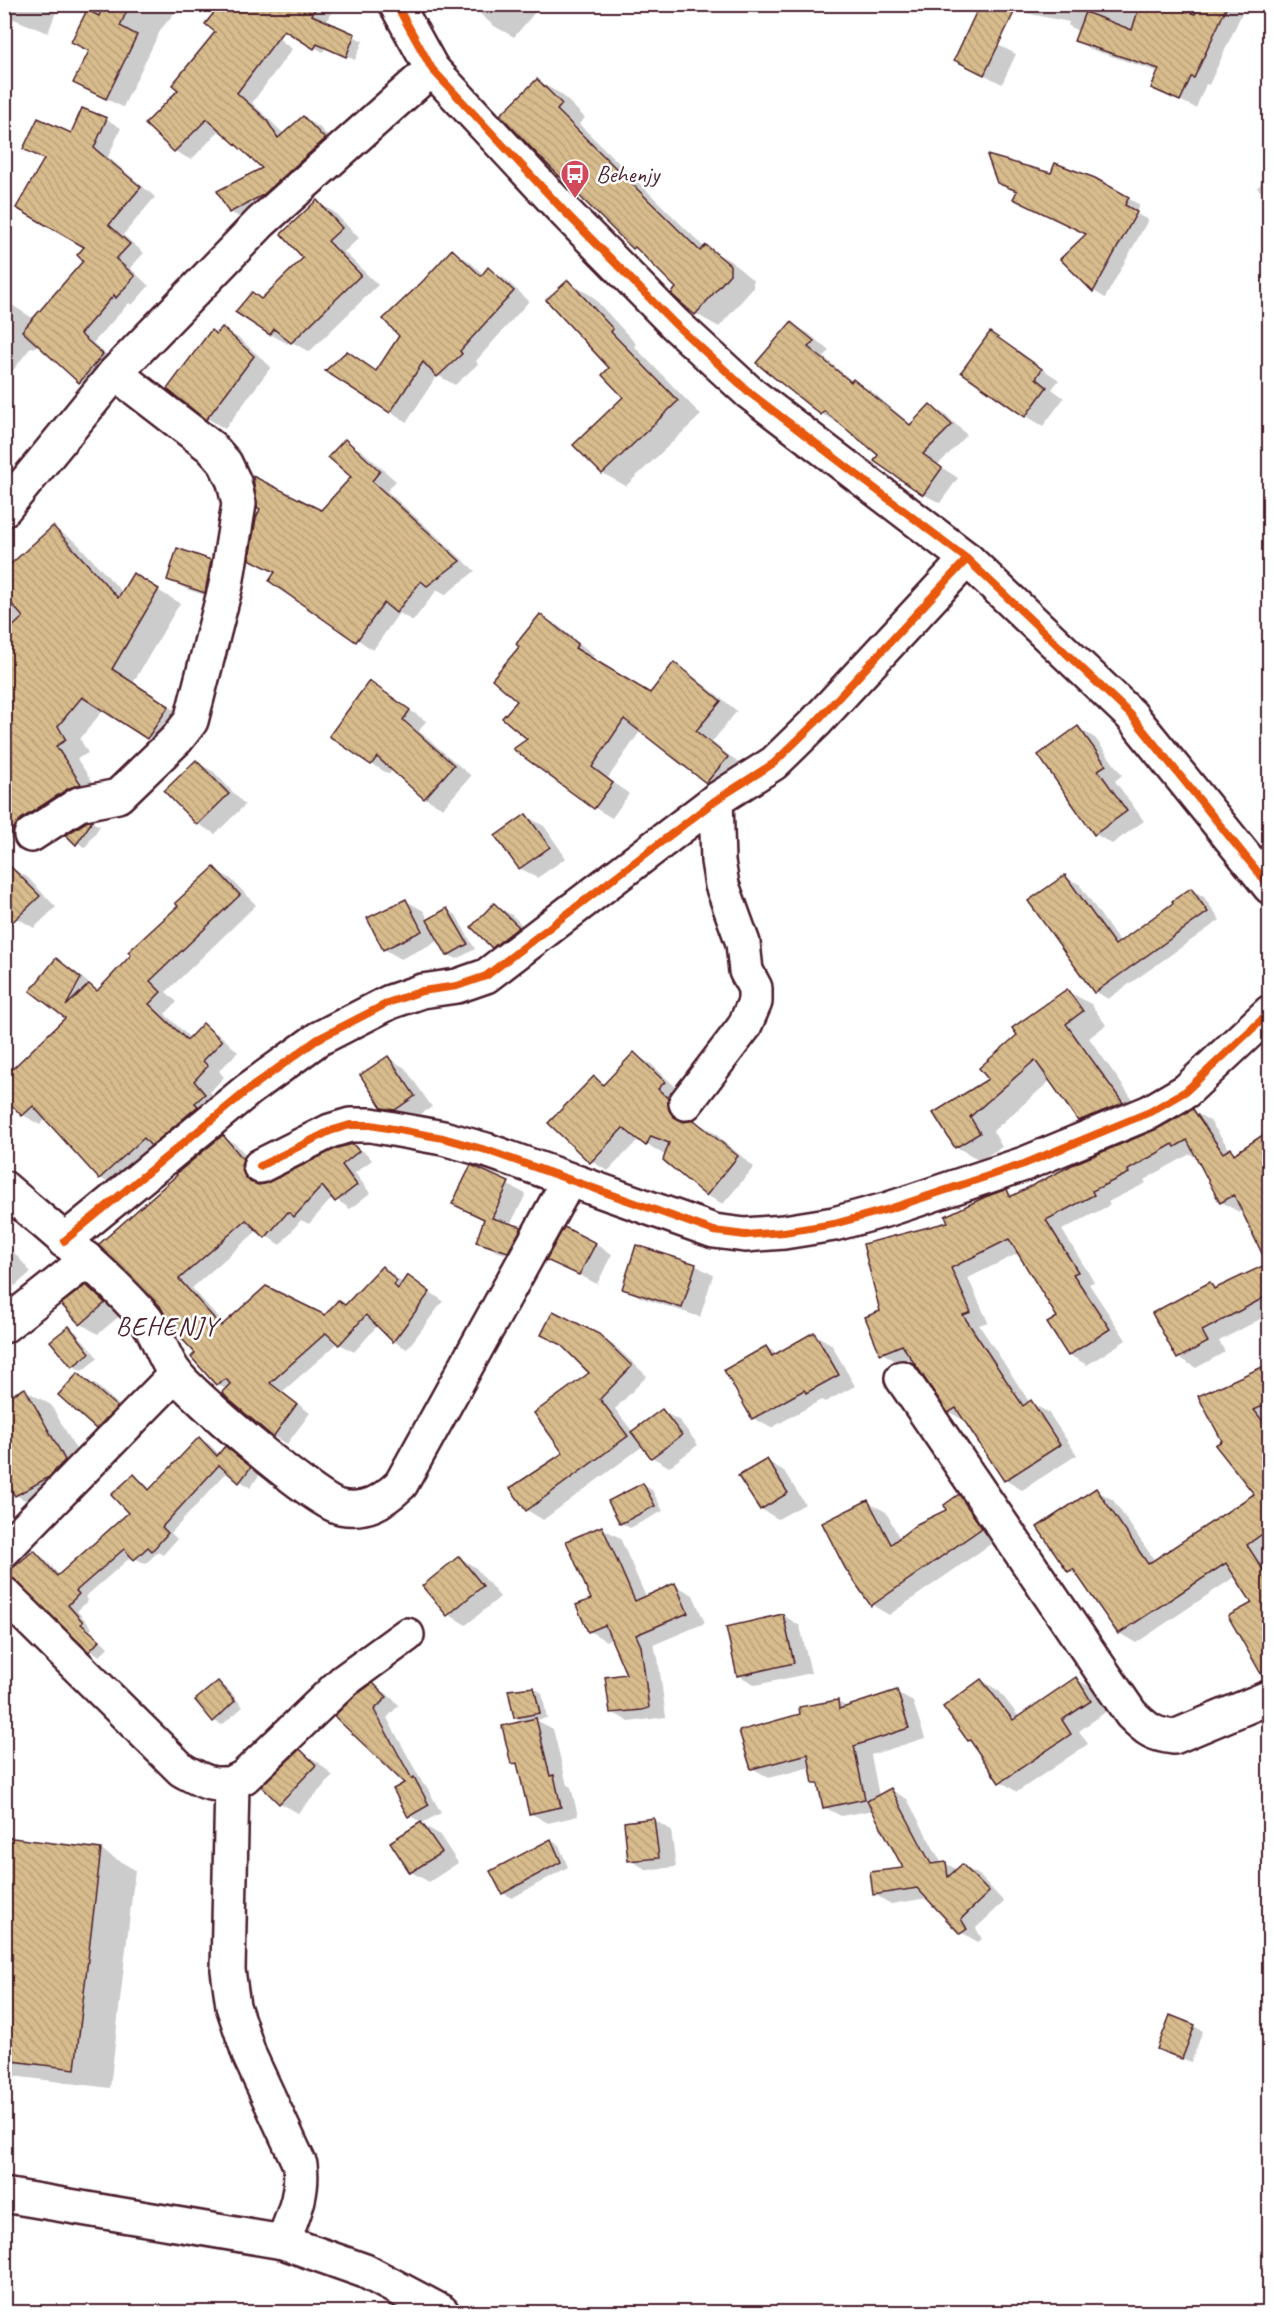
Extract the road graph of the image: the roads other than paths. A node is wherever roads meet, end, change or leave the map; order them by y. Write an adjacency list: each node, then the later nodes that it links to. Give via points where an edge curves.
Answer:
1 (396, 4): 2 (street)
2 (432, 69): 3 (street, via 261,222); 5 (street, via 564,212 683,332 750,393)
3 (116, 373): 4 (street); 7 (street, via 211,447 225,464 239,504 236,532 190,721 177,739 118,796 79,804)
4 (4, 509)
5 (967, 559): 6 (street, via 774,764); 8 (street, via 1131,715)
6 (716, 800): 10 (street, via 722,885 743,943 755,1002 744,1027); 14 (street, via 486,976 390,1002 318,1039 249,1089)
7 (32, 835)
8 (1269, 887)
9 (1269, 1012): 12 (street, via 1186,1090 1150,1112 1024,1164 834,1224 745,1235 714,1231)
10 (686, 1103)
11 (260, 1166): 12 (street, via 330,1131 350,1125 371,1125 453,1141)
12 (569, 1180): 16 (street, via 401,1484 384,1501 363,1508 339,1507 316,1495 213,1412)
13 (4, 1188): 14 (street)
14 (76, 1250): 15 (street); 16 (street, via 153,1328)
15 (4, 1326)
16 (176, 1374): 18 (street)
17 (902, 1378): 21 (street, via 1131,1714 1145,1728 1174,1737)
18 (4, 1550)
19 (4, 1594): 22 (street, via 182,1770 217,1786)
20 (407, 1635): 22 (street, via 344,1681 244,1778)
21 (1269, 1697)
22 (232, 1783): 24 (street, via 228,1970 233,2006 250,2056 300,2164 303,2181)
23 (4, 2195): 24 (street)
24 (283, 2242): 25 (street, via 365,2271)
25 (442, 2313)

